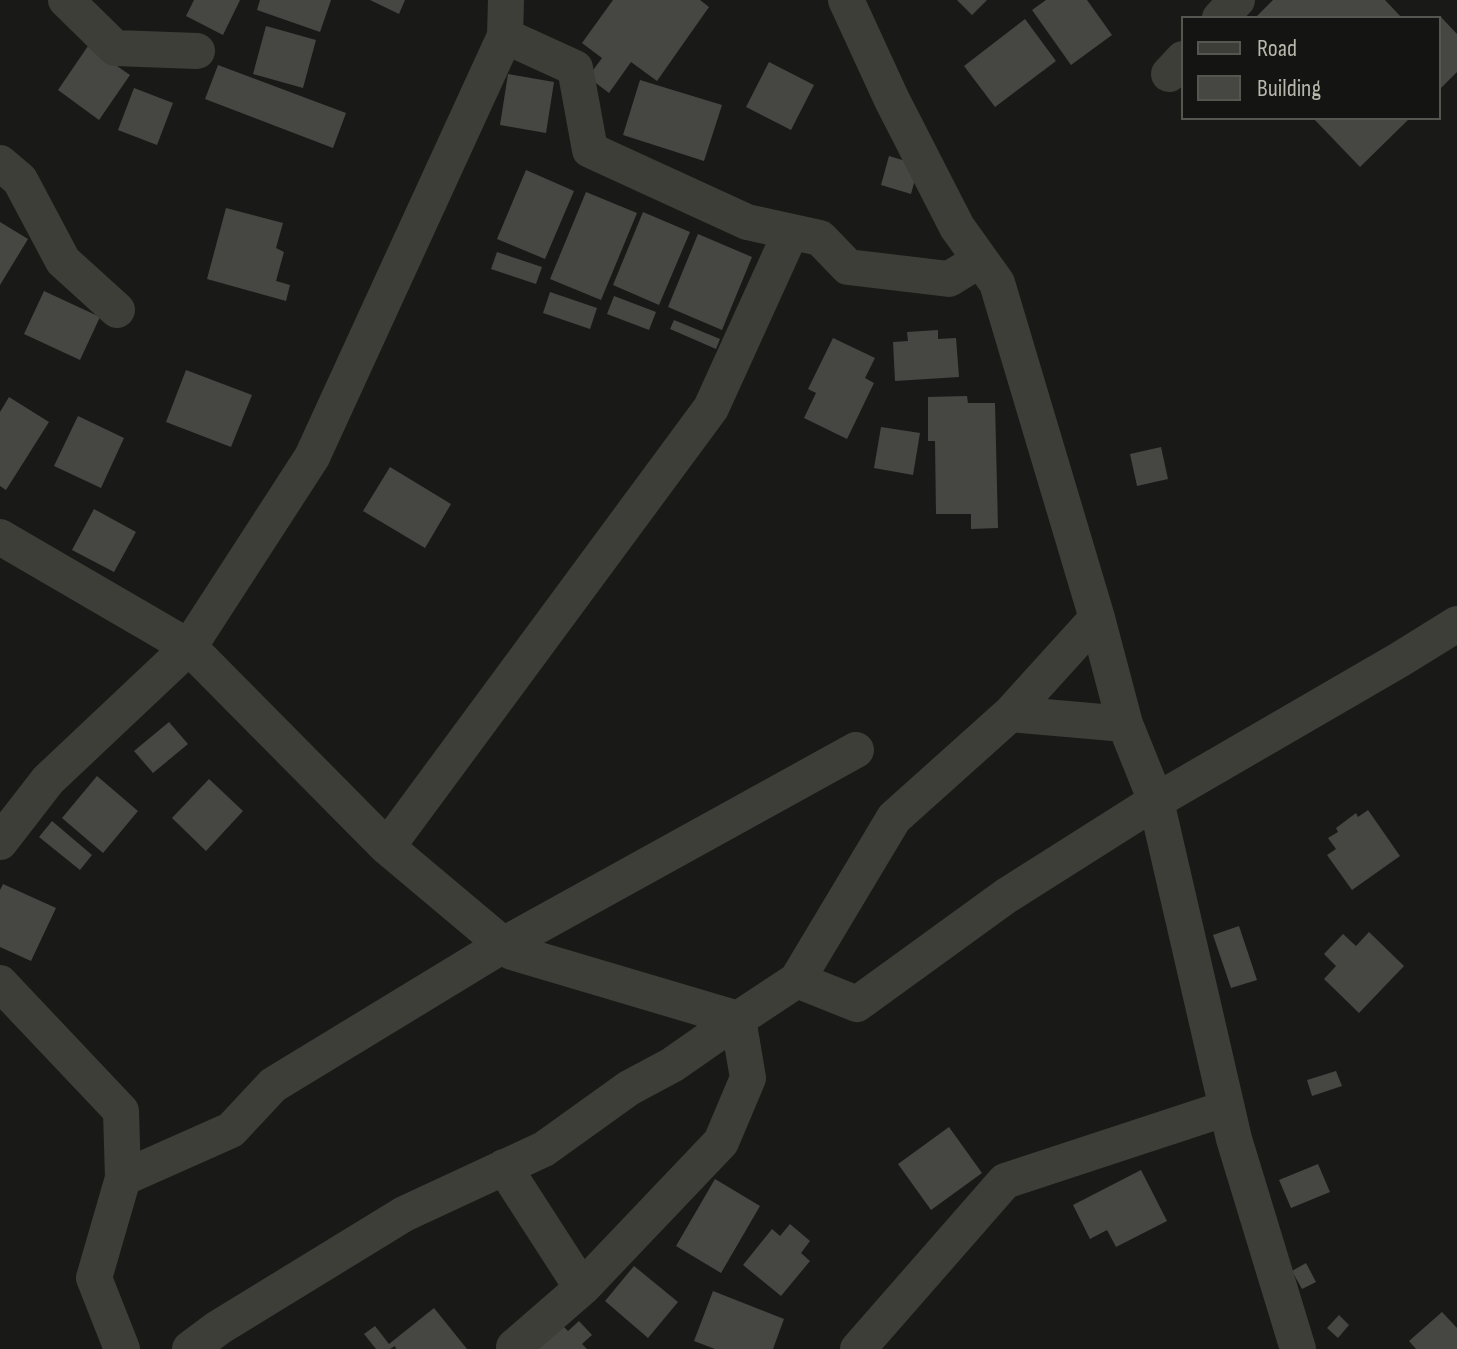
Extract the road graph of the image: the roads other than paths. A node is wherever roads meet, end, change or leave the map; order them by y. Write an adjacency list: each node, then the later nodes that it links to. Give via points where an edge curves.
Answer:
1 (66, 0): 7 (street, via 115,48)
2 (506, 0): 6 (street)
3 (846, 0): 10 (street, via 957,227)
4 (1237, 0): 5 (street)
5 (1222, 16)
6 (505, 36): 9 (street, via 575,68 590,150 747,222); 15 (street, via 312,457)
7 (197, 51)
8 (0, 163): 11 (street, via 20,180 63,261)
9 (791, 232): 10 (street, via 820,238 848,267 949,279); 21 (street, via 711,408)
10 (980, 260): 13 (street, via 997,283)
11 (117, 310)
12 (0, 537): 15 (street)
13 (1097, 618): 16 (street); 17 (street)
14 (1457, 624): 19 (street)
15 (189, 647): 20 (street, via 48,780); 21 (street)
16 (1010, 714): 17 (street); 23 (street, via 894,818)
17 (1125, 724): 19 (street)
18 (856, 750): 22 (street)
19 (1156, 801): 23 (street, via 1006,896 857,1004); 26 (street)
20 (0, 842)
21 (387, 847): 22 (street)
22 (503, 945): 25 (street); 28 (street, via 273,1085 231,1130)
23 (797, 980): 25 (street)
24 (0, 983): 28 (street, via 121,1111)
25 (738, 1019): 27 (street, via 544,1149); 29 (street, via 748,1078 721,1142)
26 (1227, 1108): 33 (street, via 1005,1181); 34 (street)
27 (504, 1167): 29 (street); 32 (street, via 404,1214)
28 (123, 1178): 31 (street, via 94,1278)
29 (582, 1288): 30 (street)
30 (514, 1347)
31 (122, 1349)
32 (190, 1349)
33 (858, 1349)
34 (1298, 1349)

